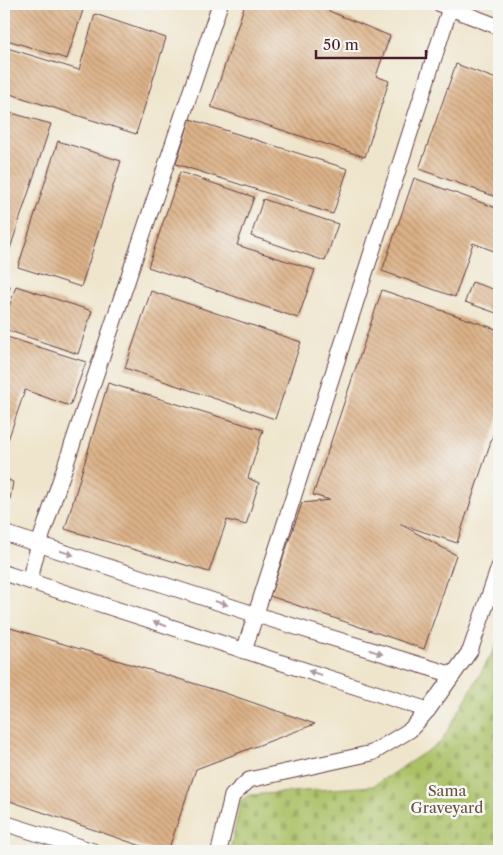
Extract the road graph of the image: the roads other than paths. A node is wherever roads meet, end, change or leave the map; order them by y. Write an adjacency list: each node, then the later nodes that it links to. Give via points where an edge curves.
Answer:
1 (220, 4): 5 (street)
2 (445, 6): 3 (street); 9 (street)
3 (499, 27)
4 (4, 533): 5 (street)
5 (39, 544): 8 (street); 9 (street, one-way to 9)
6 (499, 567): 11 (street, via 470,651)
7 (4, 573): 8 (street)
8 (29, 581): 10 (street, one-way to 8)
9 (257, 614): 10 (street); 11 (street, one-way to 11)
10 (244, 650): 12 (street, one-way to 10)
11 (453, 676): 12 (street)
12 (428, 710): 15 (street, via 410,730 372,753 249,780 232,796)
13 (4, 823): 14 (street)
14 (93, 851)
15 (219, 851)

